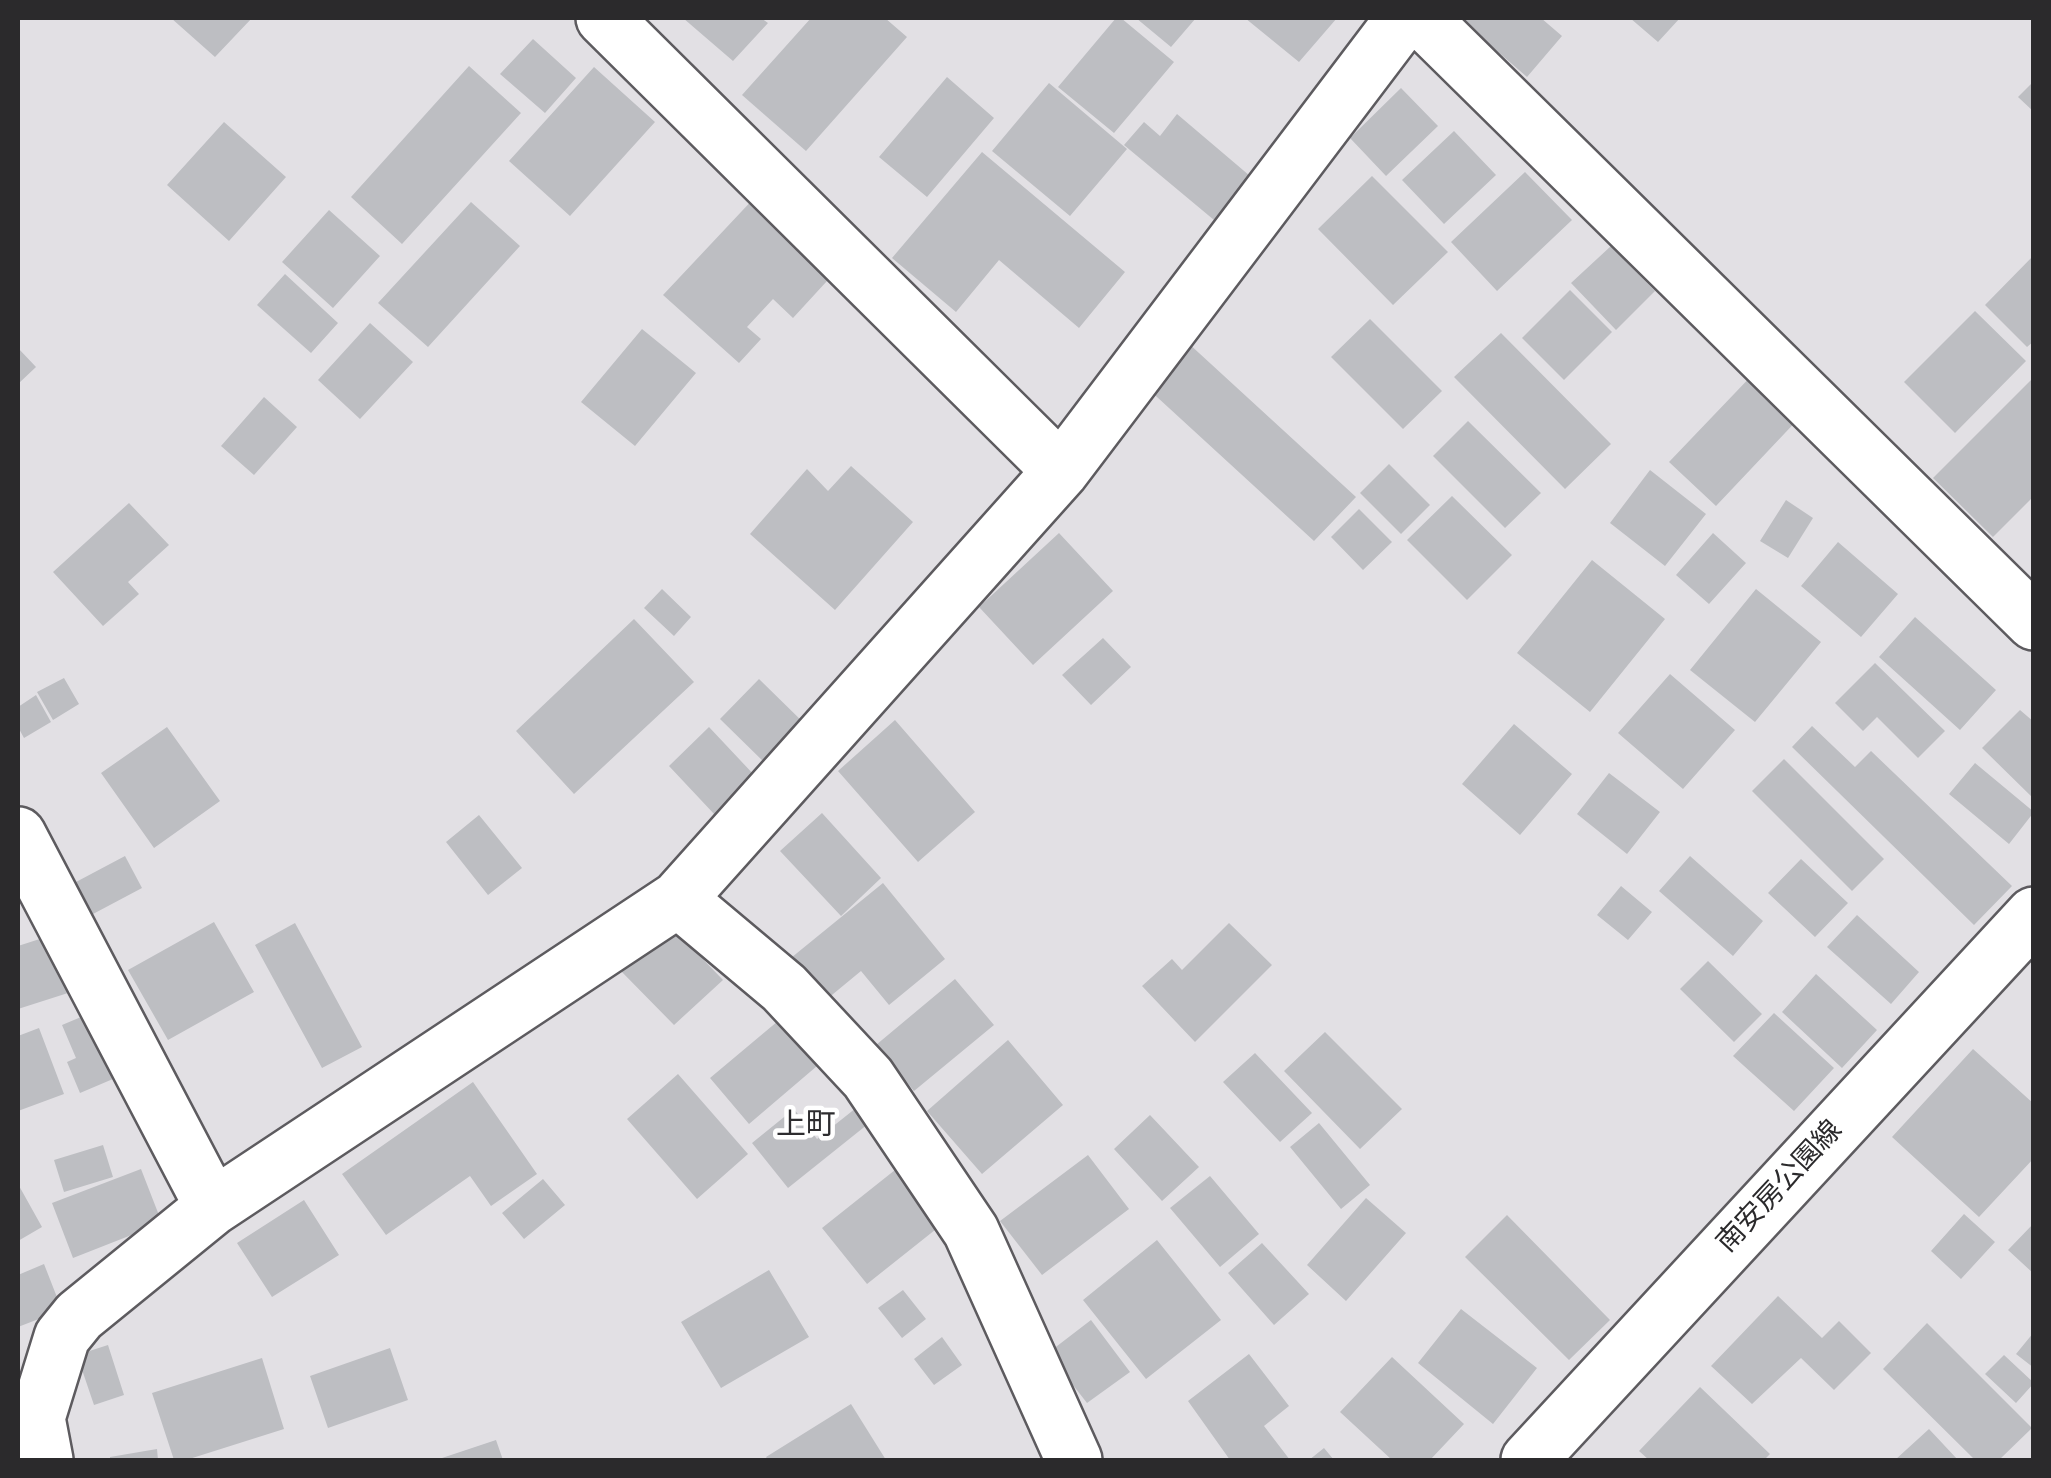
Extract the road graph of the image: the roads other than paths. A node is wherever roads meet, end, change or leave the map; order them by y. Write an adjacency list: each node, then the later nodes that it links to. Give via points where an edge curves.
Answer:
1 (604, 18): 4 (street)
2 (1404, 18): 4 (street)
3 (1421, 18): 5 (street)
4 (1061, 471): 7 (street)
5 (2034, 622)
6 (18, 835): 9 (street)
7 (678, 899): 9 (street); 12 (street, via 784,988 868,1078 971,1231)
8 (2034, 915): 13 (street, 南安房公園線)
9 (213, 1206): 10 (street)
10 (40, 1347): 11 (street, via 37,1418)
11 (45, 1460)
12 (1074, 1460)
13 (1529, 1460)

